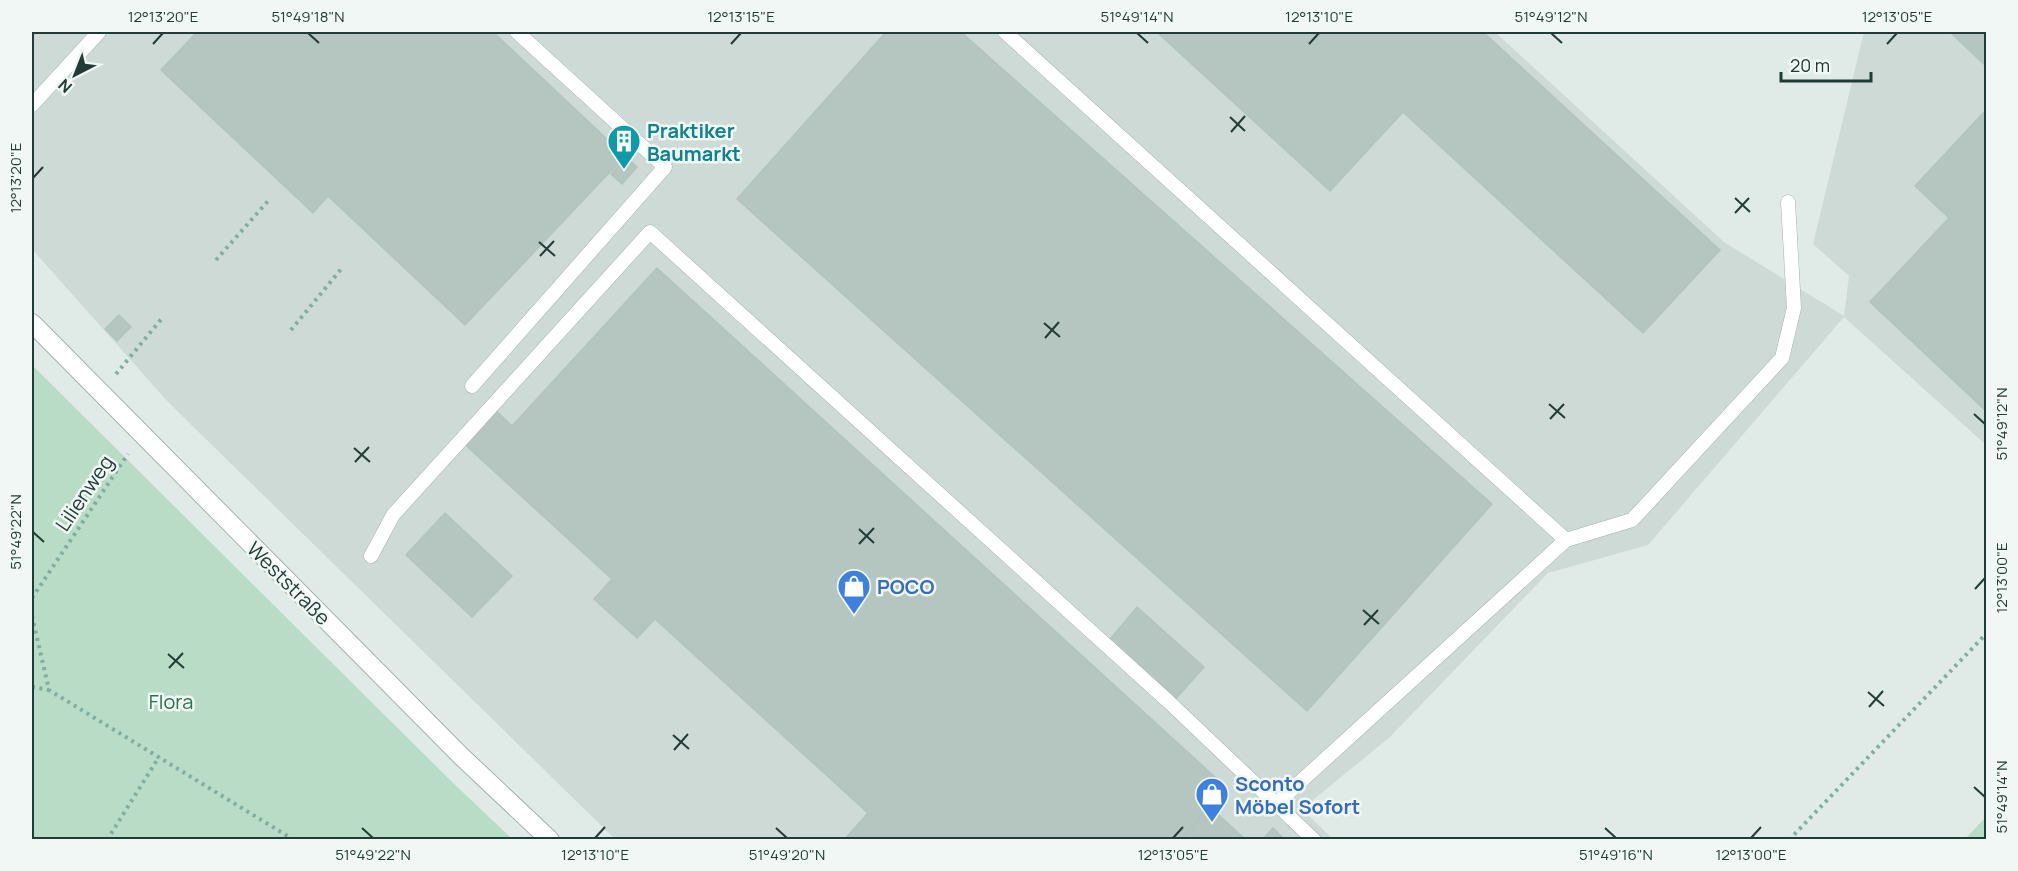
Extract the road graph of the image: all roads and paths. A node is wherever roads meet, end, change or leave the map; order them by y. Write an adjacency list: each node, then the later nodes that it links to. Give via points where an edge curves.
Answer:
1 (99, 32): 4 (lane)
2 (517, 32): 12 (lane, via 665,167)
3 (1005, 32): 15 (lane)
4 (32, 105)
5 (268, 201): 7 (path)
6 (1788, 202): 15 (lane, via 1794,308 1782,357 1632,520)
7 (216, 260)
8 (342, 268): 11 (path)
9 (163, 317): 13 (path)
10 (32, 323): 13 (street, Weststraße)
11 (291, 330)
12 (472, 386)
13 (99, 391): 14 (street, Weststraße)
14 (144, 437): 17 (path, Lilienweg, via 125,458); 26 (street, Weststraße, via 461,756)
15 (1566, 540): 23 (lane)
16 (371, 556): 23 (lane, via 393,515 650,232)
17 (32, 598)
18 (32, 616): 21 (path)
19 (1985, 635): 28 (path)
20 (32, 687): 21 (path)
21 (49, 690): 22 (path)
22 (159, 757): 24 (path); 25 (path)
23 (1277, 803): 27 (lane)
24 (107, 840)
25 (294, 840)
26 (550, 840)
27 (1314, 840)
28 (1789, 840)

